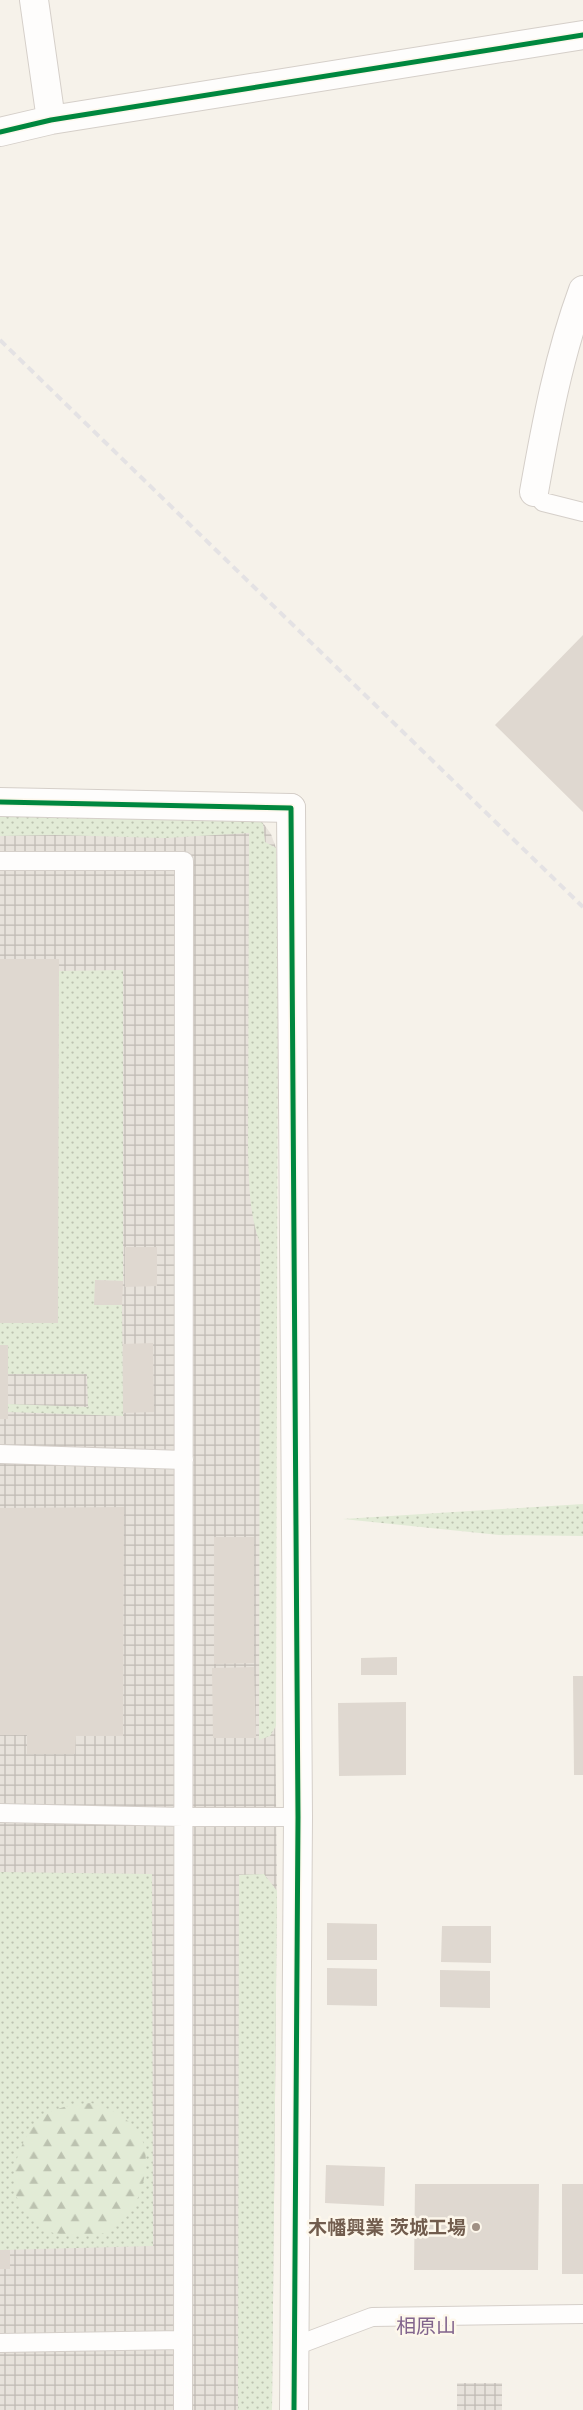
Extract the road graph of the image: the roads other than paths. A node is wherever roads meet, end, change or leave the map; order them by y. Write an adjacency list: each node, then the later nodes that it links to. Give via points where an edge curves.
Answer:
1 (34, 0): 3 (street)
2 (583, 35): 3 (street)
3 (51, 120): 4 (street)
4 (0, 132)
5 (583, 290): 6 (street, via 568,332)
6 (534, 492): 7 (lane, via 542,502)
7 (583, 512)
8 (0, 802): 14 (street, via 291,808)
9 (0, 862): 11 (lane, via 184,861)
10 (0, 1454): 11 (lane)
11 (184, 1460): 13 (lane)
12 (0, 1813): 13 (lane)
13 (183, 1817): 14 (lane); 16 (lane)
14 (298, 1817): 18 (street)
15 (583, 2314): 18 (lane, via 372,2317)
16 (182, 2340): 17 (lane); 19 (lane)
17 (0, 2343)
18 (295, 2346): 20 (street)
19 (183, 2410)
20 (294, 2410)

